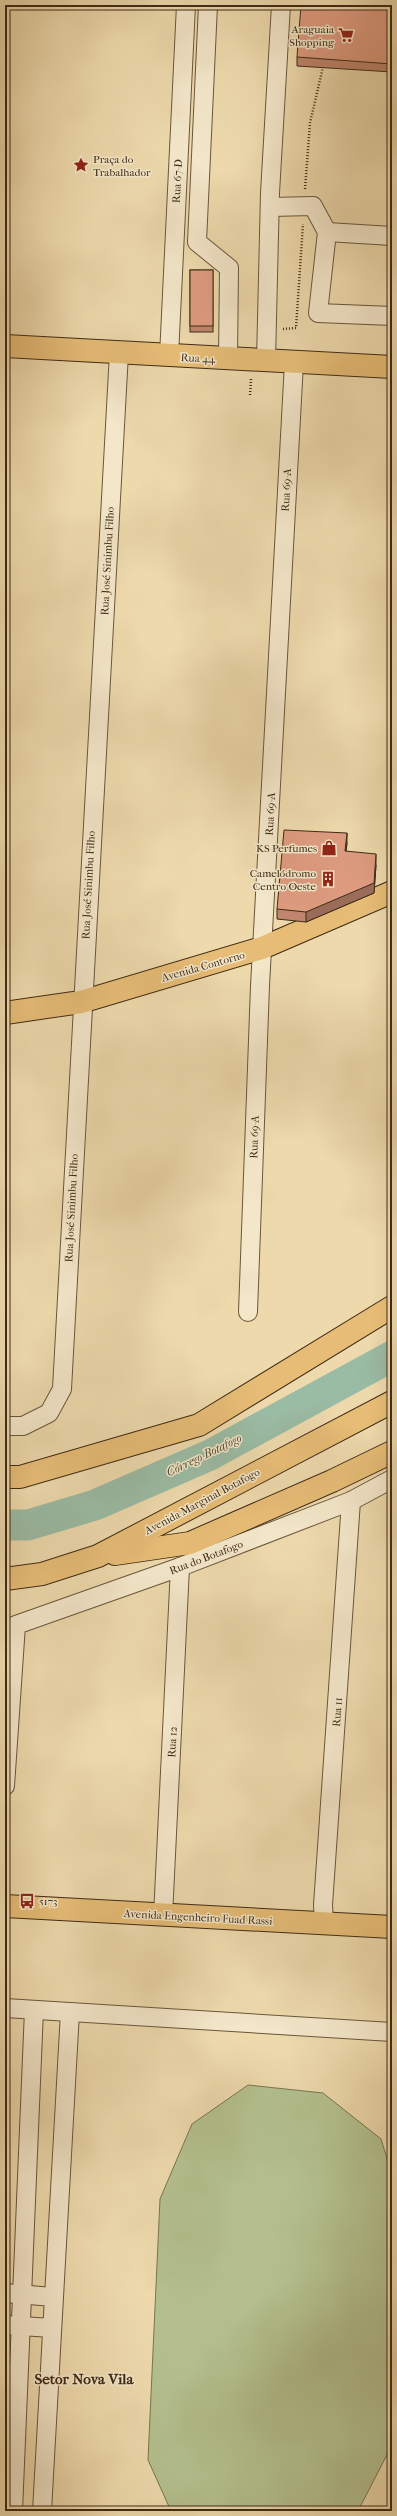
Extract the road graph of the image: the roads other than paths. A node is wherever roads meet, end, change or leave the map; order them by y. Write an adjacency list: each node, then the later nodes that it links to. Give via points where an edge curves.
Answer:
1 (186, 5): 10 (street, Rua 67-D)
2 (208, 5): 11 (street, via 197,242 229,268)
3 (281, 5): 4 (street)
4 (270, 207): 5 (street, via 313,206); 12 (street, via 267,330)
5 (327, 232): 6 (street); 7 (street, via 318,313)
6 (392, 236)
7 (392, 316)
8 (5, 346): 9 (main road, Rua 44)
9 (119, 353): 10 (main road, Rua 44); 17 (street, Rua José Sinimbu Filho)
10 (169, 356): 11 (main road, Rua 44)
11 (228, 359): 12 (main road, Rua 44)
12 (259, 361): 13 (main road, Rua 44)
13 (294, 363): 14 (main road, Rua 44); 16 (street, Rua 69-A)
14 (392, 367)
15 (392, 892): 16 (main road, Avenida Contorno)
16 (262, 948): 17 (main road, Avenida Contorno); 20 (street, Rua 69-A)
17 (81, 1002): 18 (main road, Avenida Contorno); 22 (street, Rua José Sinimbu Filho, via 62,1389 49,1413 23,1426)
18 (5, 1013)
19 (392, 1307): 24 (main road, via 199,1425 20,1477)
20 (248, 1312)
21 (392, 1402): 27 (main road, Avenida Marginal Botafogo)
22 (5, 1426)
23 (392, 1452): 27 (main road, via 190,1543)
24 (5, 1477)
25 (392, 1479): 26 (street, Rua do Botafogo)
26 (351, 1501): 28 (street, Rua do Botafogo); 33 (street, Rua 11, via 323,1905)
27 (98, 1556): 29 (main road, Avenida Marginal Botafogo, via 42,1574)
28 (180, 1568): 30 (street, Rua do Botafogo, via 16,1625); 32 (street, Rua 12)
29 (5, 1579)
30 (5, 1786)
31 (5, 1906): 32 (main road, Avenida Engenheiro Fuad Rassi)
32 (163, 1916): 33 (main road, Avenida Engenheiro Fuad Rassi)
33 (324, 1924): 34 (main road, Avenida Engenheiro Fuad Rassi)
34 (392, 1927)
35 (5, 2008): 36 (street)
36 (34, 2010): 37 (street); 39 (street)
37 (70, 2012): 38 (street); 40 (street)
38 (392, 2032)
39 (14, 2294): 40 (street); 41 (street)
40 (53, 2297): 42 (street)
41 (13, 2326): 42 (street); 43 (street)
42 (52, 2328): 44 (street)
43 (13, 2511)
44 (42, 2511)

